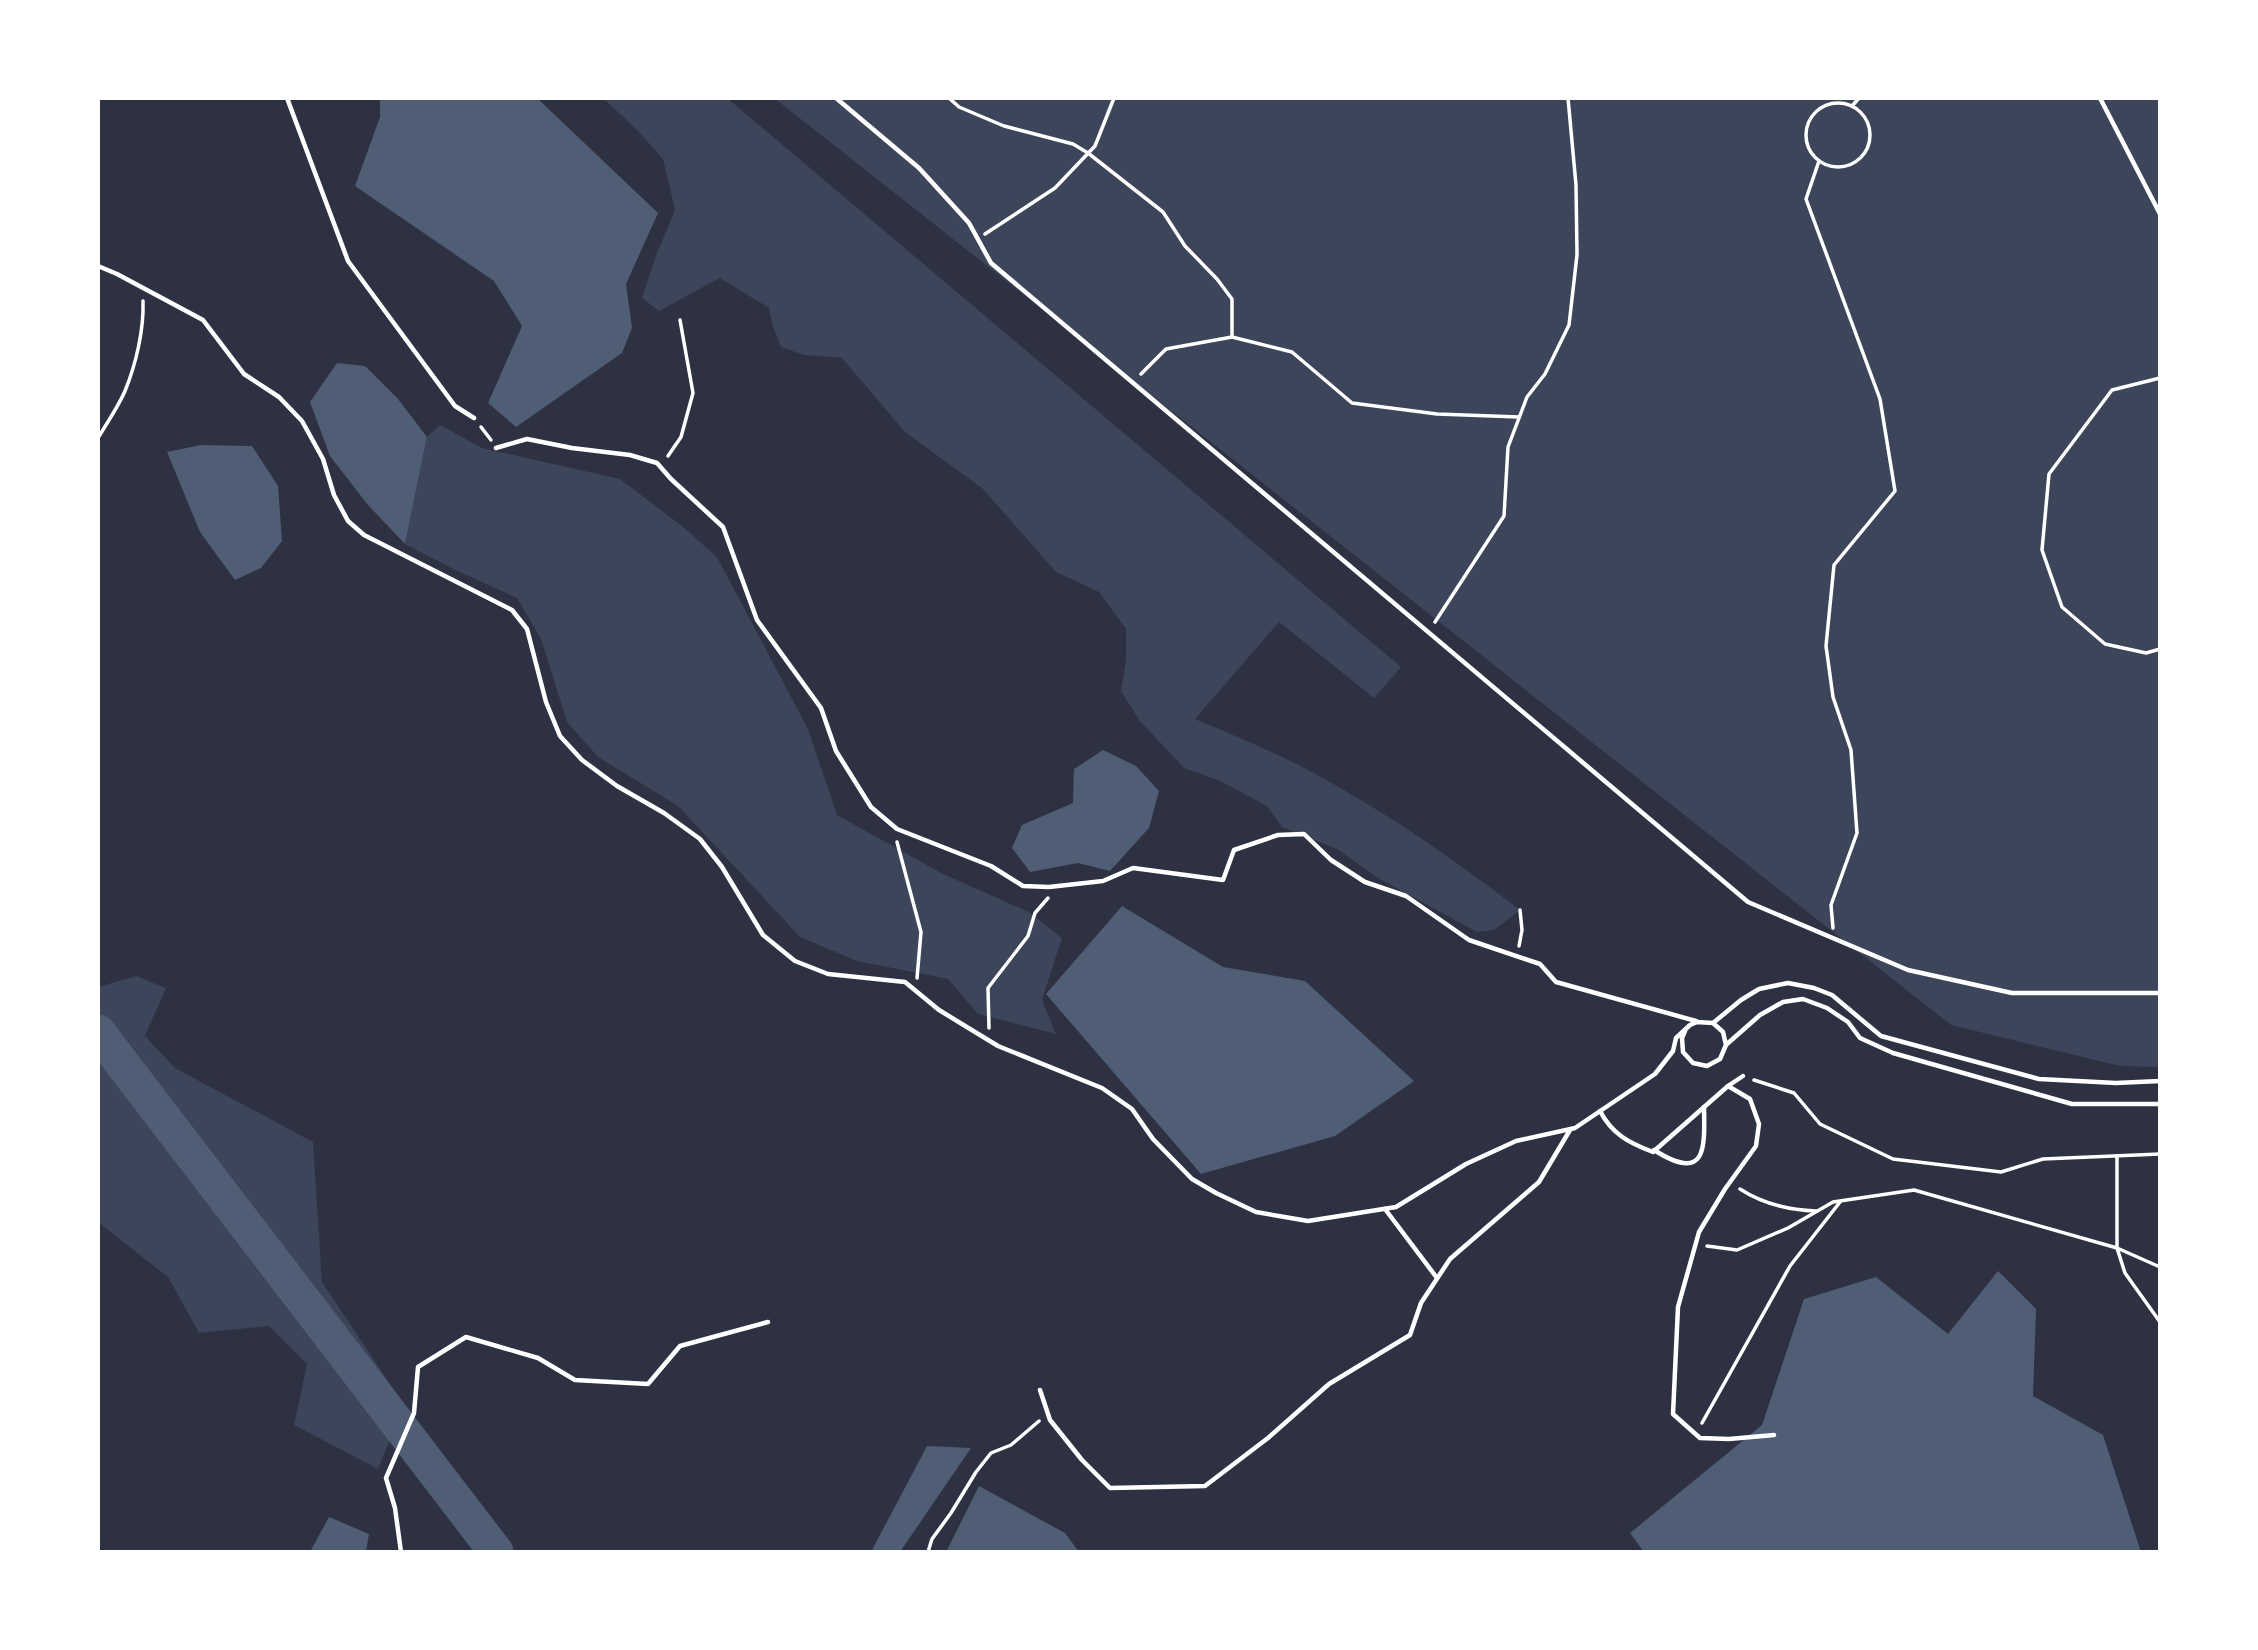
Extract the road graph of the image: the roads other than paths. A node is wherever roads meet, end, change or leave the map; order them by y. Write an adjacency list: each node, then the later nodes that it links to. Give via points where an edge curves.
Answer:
1 (287, 98): 6 (lane, via 348,261 455,406)
2 (836, 98): 8 (lane, via 919,167 969,223 991,263 1748,902 1908,970 2012,993)
3 (2100, 98): 4 (lane)
4 (2160, 214)
5 (98, 266): 21 (lane, via 203,320 244,374 278,397 302,421 323,459 334,495 348,521 363,535 512,610 527,629 560,736 617,786 700,839 763,935 795,961 828,974 905,982 990,1041 1102,1088 1132,1109 1153,1139 1192,1179 1256,1212 1308,1222)
6 (474, 418)
7 (496, 448): 9 (lane, via 527,439 657,463 723,527 757,620 821,708 836,751 871,807 897,829 991,866 1023,887 1102,881 1133,868 1223,880 1234,850 1278,835 1304,834 1331,860 1365,882 1406,896 1469,940 1540,964 1556,982)
8 (2160, 993)
9 (1697, 1022): 10 (lane); 11 (lane)
10 (1713, 1023): 12 (lane, via 1723,1032); 14 (lane, via 1759,989 1788,983 1832,995 1881,1035 2039,1079)
11 (1685, 1031): 12 (lane, via 1681,1045 1693,1063 1714,1063); 18 (lane, via 1676,1038 1674,1051 1656,1074)
12 (1726, 1045): 16 (lane, via 1760,1015 1783,1002 1803,999 1827,1008 1848,1022 1860,1038 1893,1053 2072,1104)
13 (1743, 1076): 15 (lane)
14 (2160, 1081)
15 (1728, 1086): 17 (lane); 25 (lane, via 1751,1099 1759,1124 1756,1146 1699,1232 1678,1307 1673,1414 1700,1438)
16 (2160, 1104)
17 (1703, 1107): 20 (lane); 20 (lane, via 1704,1150 1695,1162 1678,1163)
18 (1600, 1111): 19 (lane); 20 (lane, via 1620,1136)
19 (1570, 1129): 21 (lane, via 1516,1141); 22 (lane, via 1539,1182 1450,1259)
20 (1654, 1150)
21 (1385, 1209): 22 (lane)
22 (1437, 1278): 24 (lane, via 1421,1303 1410,1335 1329,1384 1205,1486 1110,1488 1050,1420)
23 (768, 1322): 26 (lane, via 680,1346 648,1384 575,1381 538,1358 466,1337 418,1367 414,1413 386,1478)
24 (1040, 1390)
25 (1774, 1435)
26 (401, 1552)

